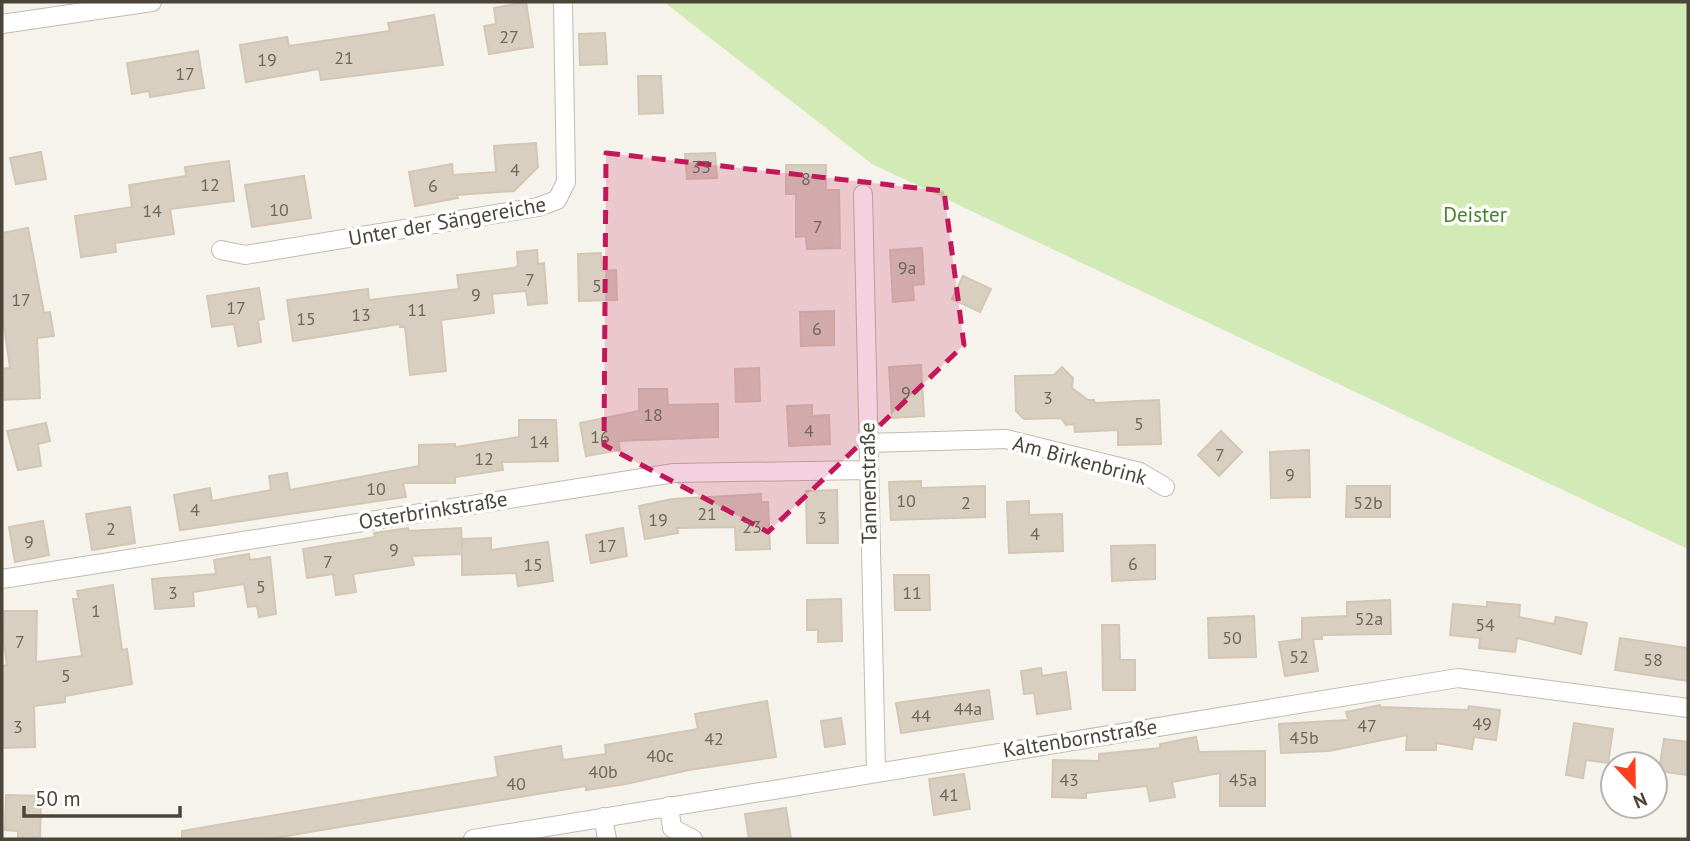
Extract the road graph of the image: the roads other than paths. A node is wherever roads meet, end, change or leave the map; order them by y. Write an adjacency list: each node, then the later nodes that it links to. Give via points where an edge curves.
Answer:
1 (152, 2): 3 (street)
2 (563, 2): 5 (street, Unter der Sängereiche, via 566,182 557,200 538,207 245,255)
3 (2, 23)
4 (863, 194): 6 (street, Tannenstraße)
5 (221, 250)
6 (867, 443): 7 (street, Tannenstraße); 8 (street, Am Birkenbrink, via 1006,439 1140,472)
7 (867, 470): 9 (street, Osterbrinkstraße, via 674,473); 11 (street, Tannenstraße)
8 (1166, 487)
9 (2, 579)
10 (1688, 708): 11 (street, Kaltenbornstraße, via 1458,678)
11 (876, 771): 12 (street, Kaltenbornstraße)
12 (668, 806): 13 (street, Kaltenbornstraße); 16 (street, via 672,828)
13 (603, 817): 14 (street, Kaltenbornstraße); 15 (street)
14 (473, 839)
15 (607, 839)
16 (693, 839)

